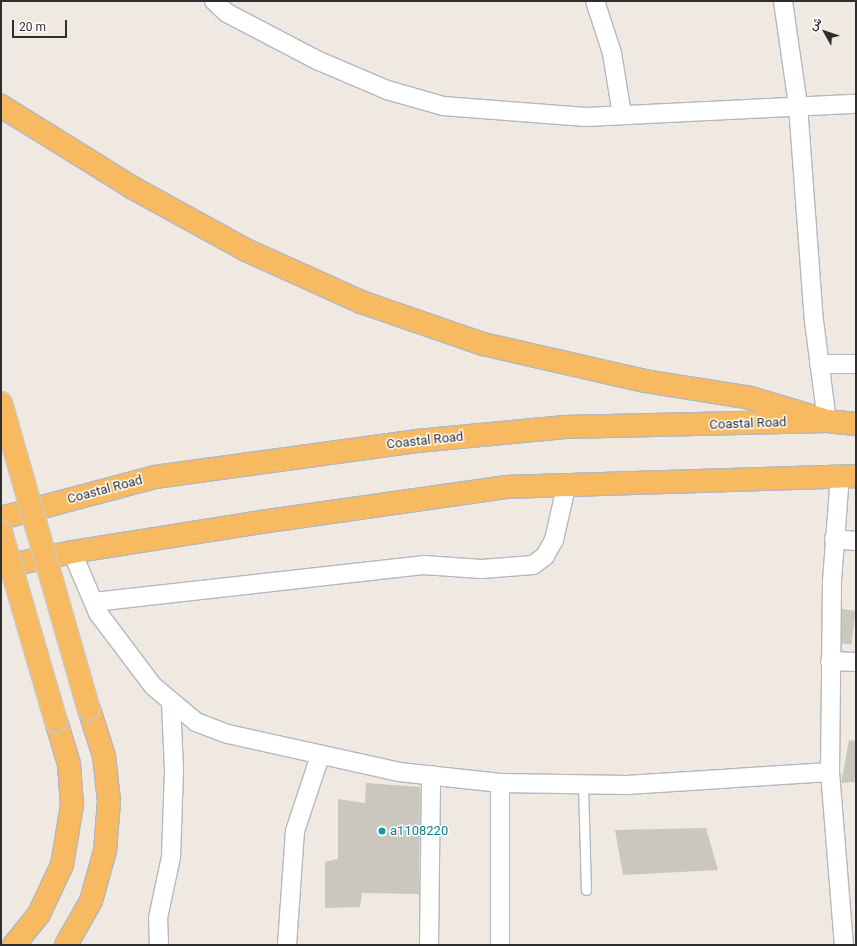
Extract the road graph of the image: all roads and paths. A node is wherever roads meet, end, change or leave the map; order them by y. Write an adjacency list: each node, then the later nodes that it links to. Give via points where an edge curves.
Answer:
1 (214, 1): 7 (street, via 233,17 387,90 443,106 586,117)
2 (595, 1): 7 (street, via 612,53)
3 (784, 1): 4 (street)
4 (798, 104): 5 (street); 7 (street); 8 (street)
5 (856, 104)
6 (1, 106): 11 (highway, via 133,188 246,250 361,302 483,344 644,381 751,398)
7 (622, 115)
8 (819, 364): 9 (street); 11 (street)
9 (856, 364)
10 (1, 403): 32 (highway, bridge, via 104,756 109,800 105,851 91,901)
11 (827, 421): 12 (highway, Coastal Road); 15 (highway, Coastal Road, via 565,427 417,441 155,477)
12 (856, 424)
13 (848, 475): 14 (highway); 17 (street)
14 (567, 483): 19 (highway, via 508,487); 21 (street, via 554,540 545,556 533,565 497,569 422,565)
15 (1, 518)
16 (1, 532): 31 (highway, bridge, via 69,764 72,805 62,865 40,914)
17 (834, 539): 18 (street); 22 (street)
18 (856, 541)
19 (72, 552): 20 (highway); 21 (street)
20 (1, 568)
21 (94, 602): 24 (street, via 127,656)
22 (830, 661): 23 (street); 26 (street)
23 (856, 662)
24 (171, 704): 25 (street, via 196,722 228,734); 33 (street, via 174,769 171,856 158,918)
25 (320, 756): 27 (street); 34 (street, via 295,831)
26 (830, 772): 29 (street, via 627,785); 37 (street)
27 (431, 775): 28 (street); 35 (street)
28 (500, 783): 29 (street); 36 (street)
29 (583, 784): 30 (lane)
30 (586, 890)
31 (14, 945)
32 (66, 945)
33 (159, 945)
34 (287, 945)
35 (429, 945)
36 (500, 945)
37 (844, 945)

